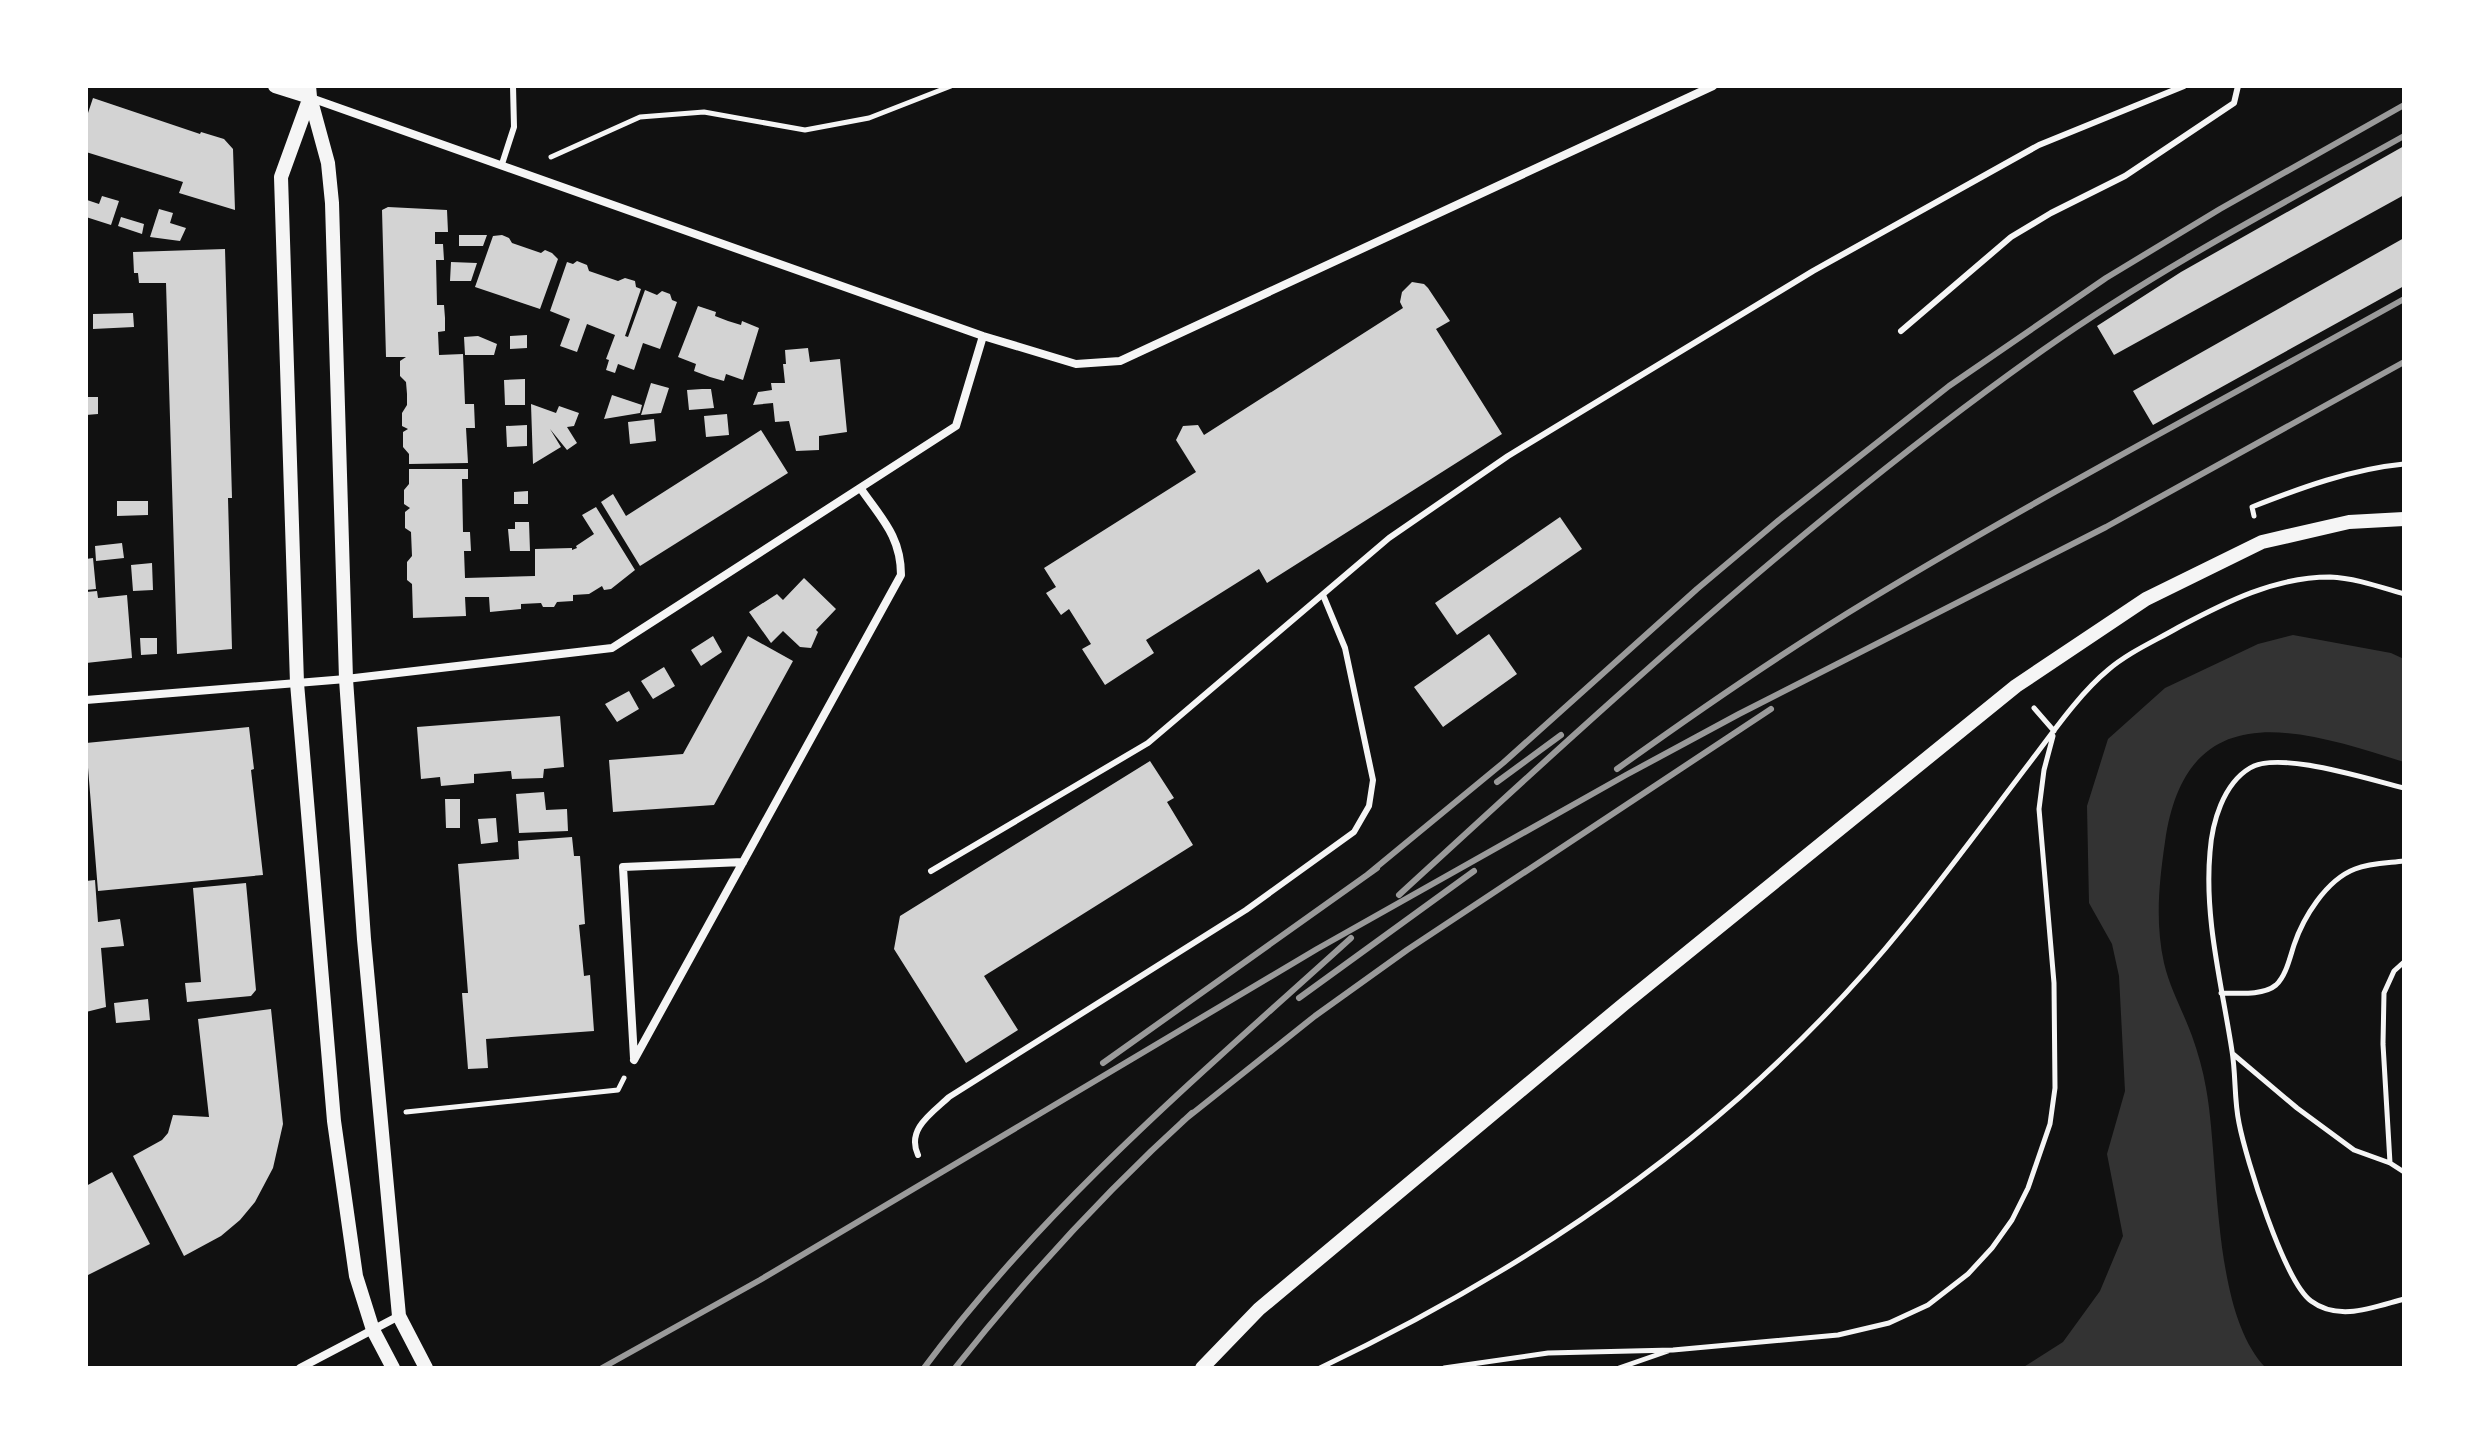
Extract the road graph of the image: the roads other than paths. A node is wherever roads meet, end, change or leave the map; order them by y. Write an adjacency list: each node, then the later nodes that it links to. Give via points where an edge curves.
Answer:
1 (275, 86): 6 (street)
2 (513, 86): 7 (lane, via 514,127)
3 (1713, 86): 9 (street, via 1120,361 1076,364)
4 (2184, 86): 12 (lane, via 2039,145 1813,271 1508,456 1389,538)
5 (2238, 86): 8 (lane, via 2234,103 2125,176 2011,237)
6 (310, 92): 7 (street); 13 (street, via 332,203); 14 (street, via 281,177)
7 (502, 164): 9 (street)
8 (1901, 331)
9 (983, 336): 10 (street, via 956,426)
10 (861, 489): 13 (street, via 612,648); 16 (street, via 891,532 901,555 901,575)
11 (2404, 519): 24 (street, via 2349,522 2262,542 2146,599 2016,686 1259,1309)
12 (1323, 595): 17 (lane, via 1148,743); 18 (lane, via 1345,648 1373,780 1369,806 1354,832 1246,910 949,1097 916,1130 913,1144)
13 (346, 679): 14 (street); 19 (street)
14 (297, 683): 15 (street); 20 (street, via 334,1121 356,1276)
15 (86, 700)
16 (743, 862): 16 (street, via 623,867 634,1060)
17 (931, 871)
18 (918, 1155)
19 (399, 1316): 20 (street); 23 (street)
20 (373, 1330): 21 (street); 22 (street)
21 (300, 1368)
22 (393, 1368)
23 (426, 1368)
24 (1202, 1368)

